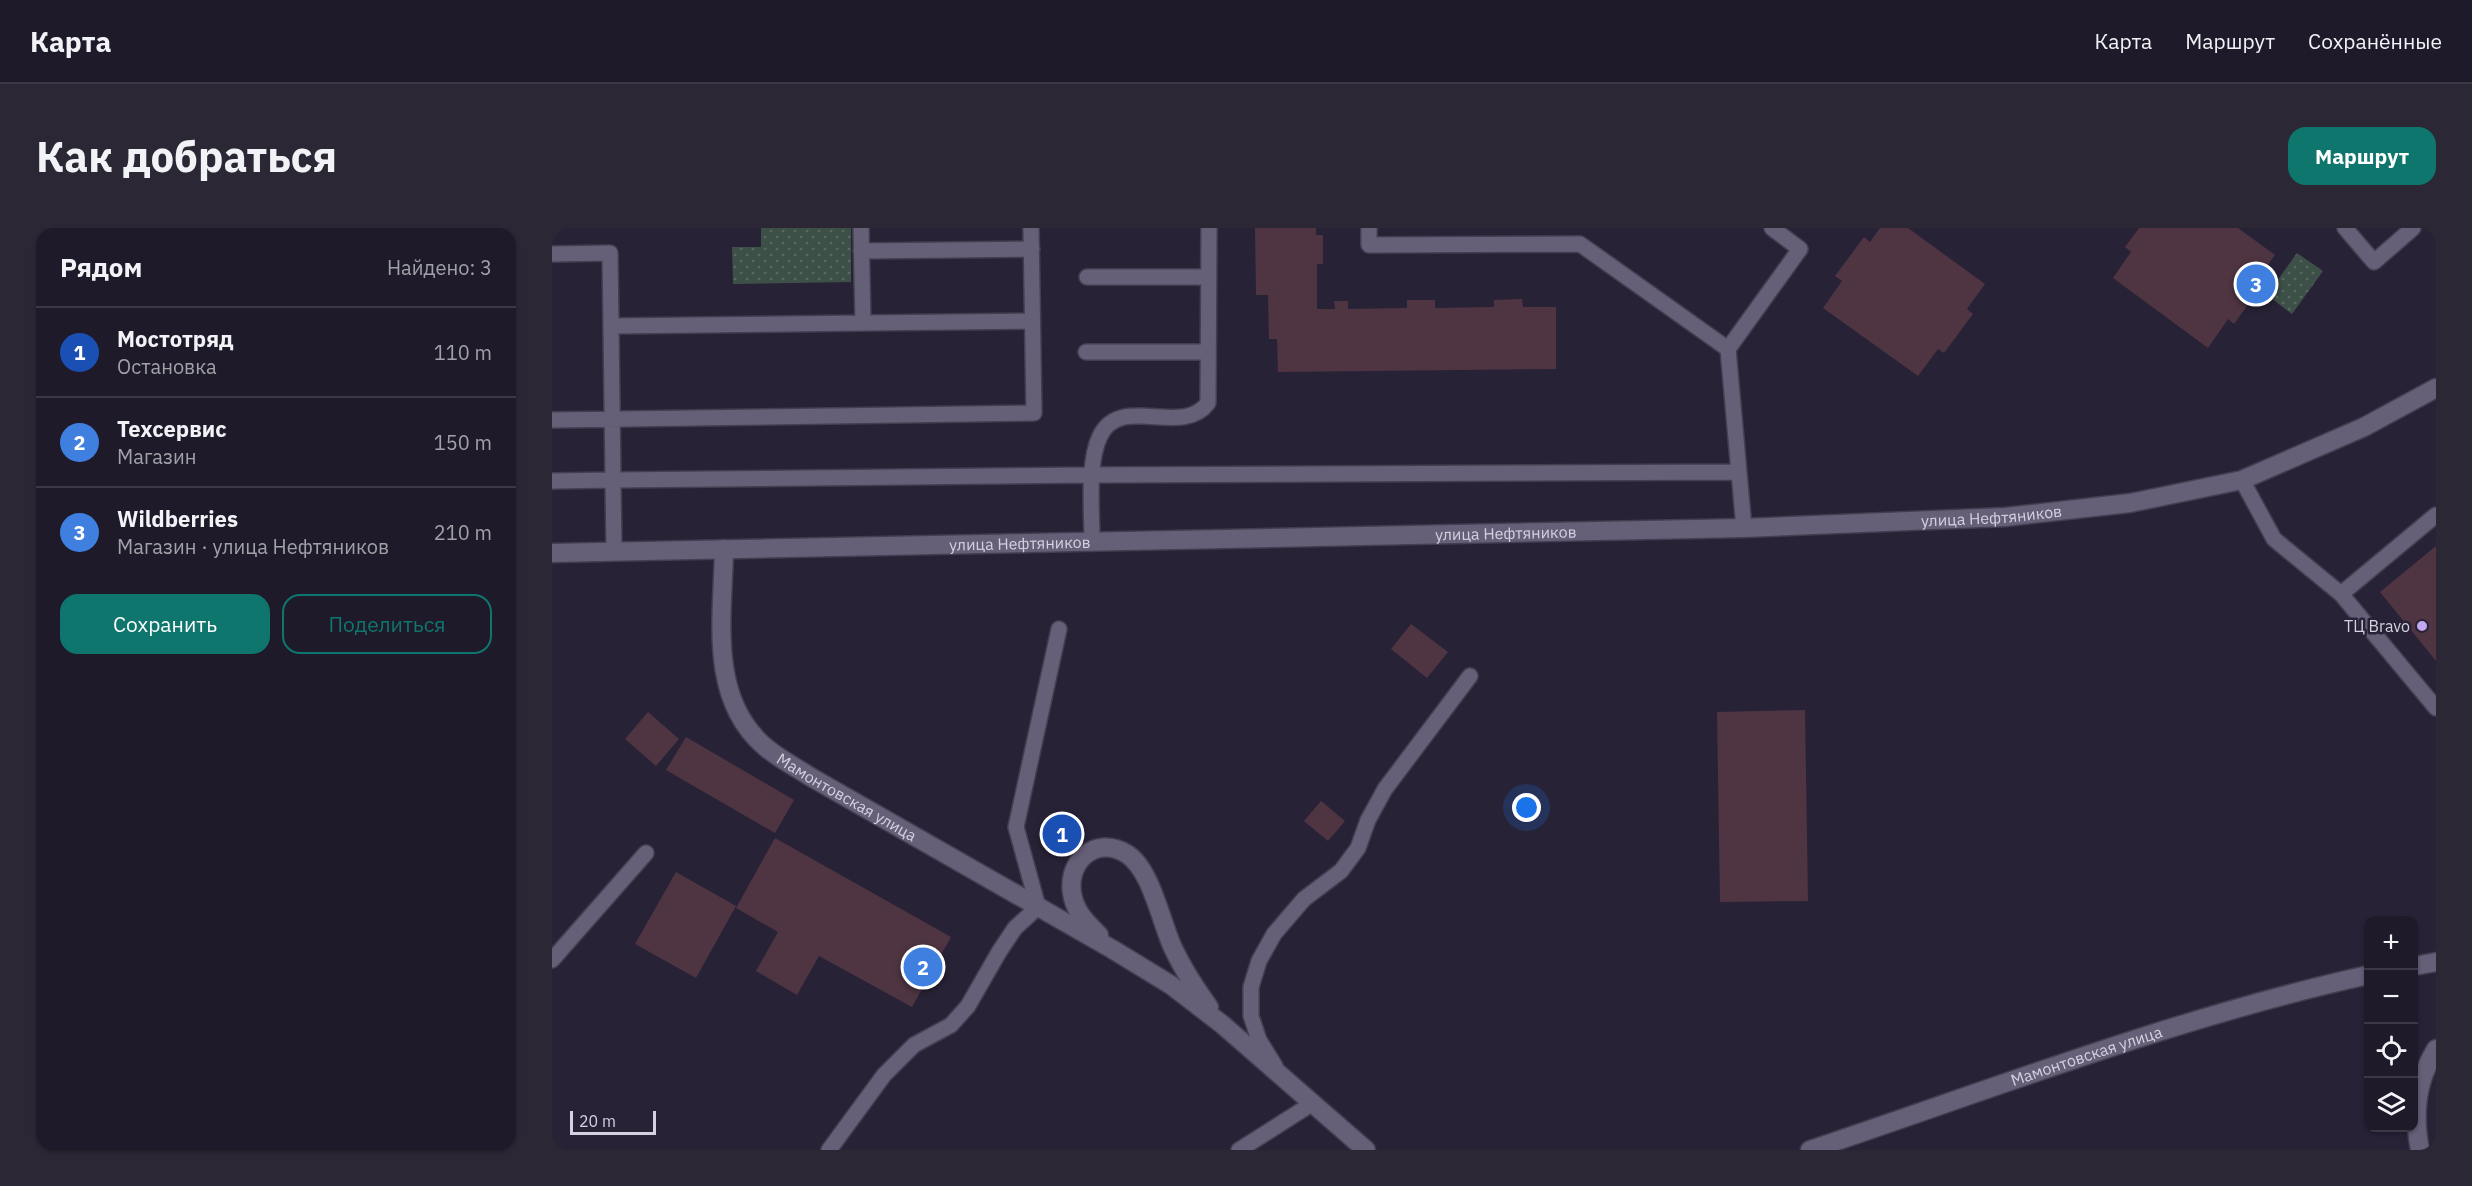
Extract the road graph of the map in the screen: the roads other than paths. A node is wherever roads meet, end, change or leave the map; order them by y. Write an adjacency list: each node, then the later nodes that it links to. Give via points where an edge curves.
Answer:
1 (861, 228): 9 (lane)
2 (1031, 228): 8 (lane)
3 (1209, 228): 12 (lane)
4 (1369, 228): 16 (lane, via 1369,245 1580,244)
5 (1772, 228): 16 (lane, via 1800,249)
6 (2345, 228): 7 (lane, via 2374,262)
7 (2413, 228)
8 (1032, 249): 9 (lane); 13 (lane)
9 (861, 251): 14 (lane)
10 (552, 254): 15 (lane, via 610,253)
11 (1087, 277): 12 (lane)
12 (1209, 278): 18 (lane)
13 (1032, 321): 14 (lane); 20 (lane, via 1034,413)
14 (862, 323): 15 (lane)
15 (611, 326): 20 (lane)
16 (1728, 349): 22 (lane)
17 (1086, 352): 18 (lane)
18 (1208, 352): 23 (lane, via 1208,403 1200,413 1189,417 1122,416 1110,422 1100,436)
19 (2436, 388): 25 (street, улица Нефтяников, via 2364,427)
20 (612, 419): 21 (lane); 24 (lane)
21 (552, 420)
22 (1739, 472): 23 (lane); 28 (lane)
23 (1091, 475): 24 (lane); 29 (lane)
24 (614, 480): 26 (lane); 31 (lane)
25 (2242, 480): 28 (street, улица Нефтяников, via 2130,503 2005,517); 33 (lane, via 2274,539)
26 (552, 481)
27 (2436, 515): 33 (lane)
28 (1744, 528): 29 (street, улица Нефтяников)
29 (1092, 542): 30 (street, улица Нефтяников)
30 (724, 549): 31 (street, улица Нефтяников); 38 (street, Мамонтовская улица, via 723,664 734,708 762,745)
31 (614, 552): 32 (street, улица Нефтяников)
32 (552, 554)
33 (2341, 594): 36 (lane)
34 (1059, 629): 38 (lane, via 1016,827)
35 (1470, 676): 46 (lane, via 1385,789 1358,848 1341,871 1304,899 1274,934 1259,961 1251,987 1251,1016 1259,1040)
36 (2436, 708)
37 (646, 853): 40 (lane)
38 (1038, 907): 39 (street, Мамонтовская улица); 48 (lane, via 1015,928 968,1006 951,1025 914,1045 884,1075)
39 (1112, 949): 44 (street, Мамонтовская улица, via 1171,985); 44 (street, Мамонтовская улица, via 1082,918 1073,900 1074,867 1096,849 1113,848 1127,854 1142,869 1191,982)
40 (552, 960)
41 (2436, 962): 42 (street)
42 (2418, 965)
43 (2364, 976): 51 (street, Мамонтовская улица, via 2196,1020)
44 (1223, 1025): 46 (street, Мамонтовская улица)
45 (2436, 1049): 52 (street, via 2419,1086 2415,1110)
46 (1280, 1074): 47 (street, Мамонтовская улица)
47 (1313, 1103): 49 (lane); 50 (street, Мамонтовская улица)
48 (829, 1150)
49 (1239, 1150)
50 (1366, 1150)
51 (1810, 1150)
52 (2420, 1150)

